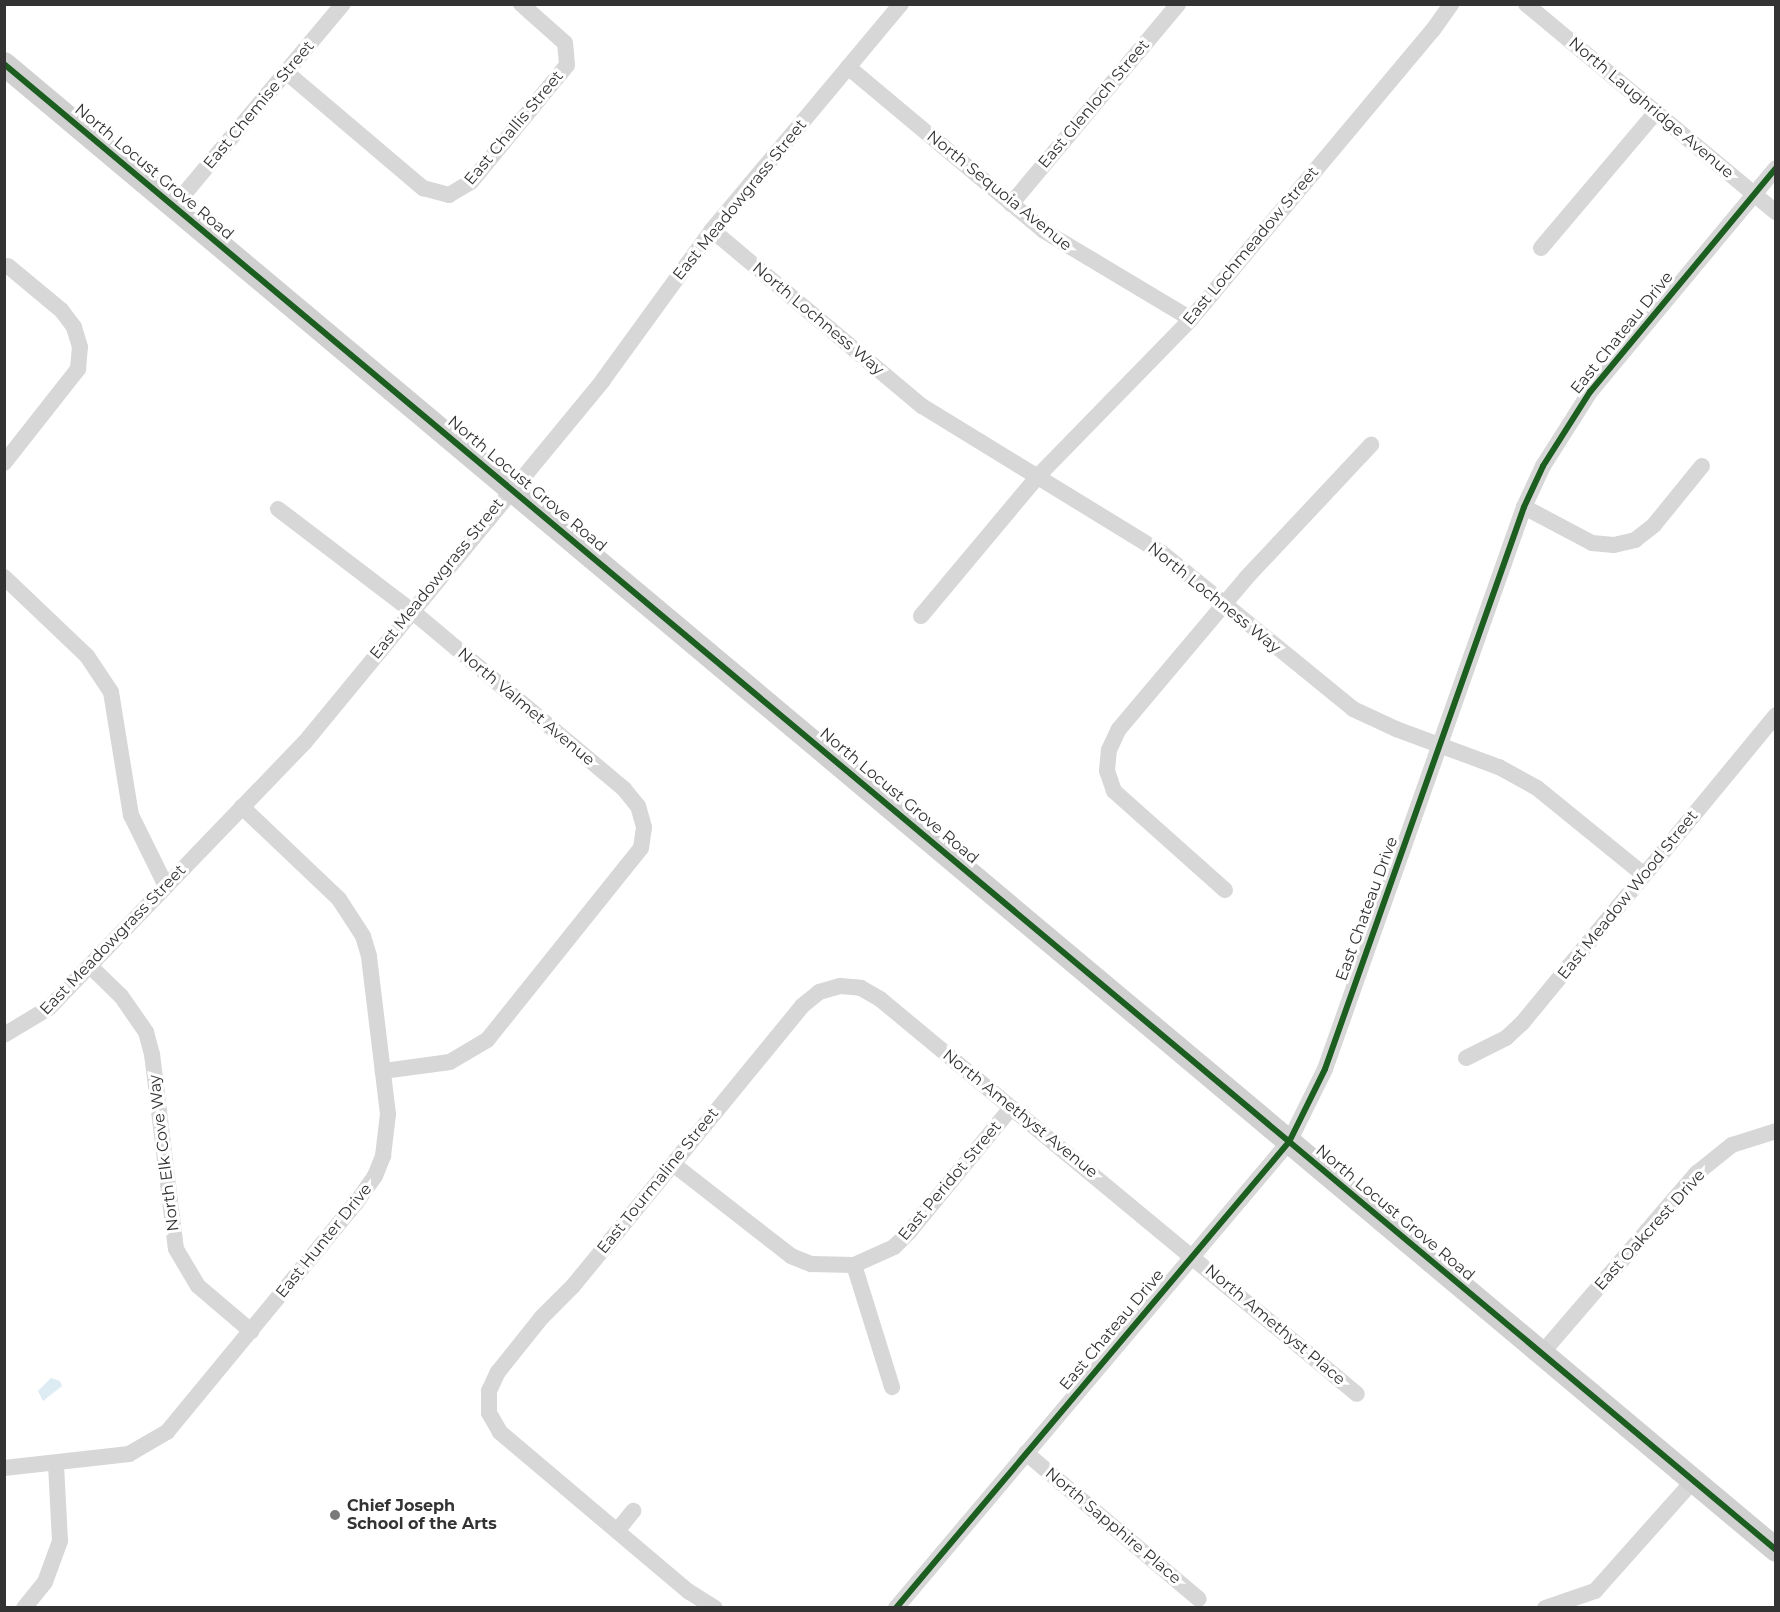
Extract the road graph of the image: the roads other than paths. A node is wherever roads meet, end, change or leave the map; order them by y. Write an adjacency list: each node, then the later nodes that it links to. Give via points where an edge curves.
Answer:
1 (343, 4): 9 (street, East Chemise Street)
2 (521, 4): 9 (street, East Challis Street, via 565,43 568,53 562,75 471,182 449,195 423,188)
3 (901, 4): 8 (street, East Meadowgrass Street)
4 (1178, 4): 13 (street, East Glenloch Street)
5 (1450, 4): 19 (street, East Lochmeadow Street, via 1433,30)
6 (1526, 4): 10 (street, North Laughridge Avenue)
7 (4, 64): 14 (main road, North Locust Grove Road)
8 (848, 68): 13 (street, North Sequoia Avenue); 16 (street, East Meadowgrass Street)
9 (286, 72): 14 (street, East Chemise Street)
10 (1656, 112): 12 (street, North Laughridge Avenue); 17 (street)
11 (1776, 168): 12 (street, East Chateau Drive)
12 (1754, 194): 15 (street, North Laughridge Avenue); 25 (street, East Chateau Drive, via 1584,401 1542,466)
13 (1011, 204): 19 (street, North Sequoia Avenue, via 1080,256)
14 (174, 206): 24 (main road, North Locust Grove Road)
15 (1776, 212)
16 (712, 230): 23 (street, North Lochness Way, via 922,406); 24 (street, East Meadowgrass Street, via 603,380)
17 (1541, 248)
18 (8, 266): 21 (street, via 61,310 74,327 80,347 78,369)
19 (1191, 319): 23 (street, East Lochmeadow Street)
20 (1371, 445): 28 (street)
21 (4, 463)
22 (1702, 466): 25 (street, via 1654,525 1635,540 1614,545 1592,543)
23 (1038, 476): 28 (street, North Lochness Way, via 1162,553); 30 (street, East Lochmeadow Street)
24 (510, 488): 29 (street, East Meadowgrass Street); 44 (main road, North Locust Grove Road)
25 (1524, 507): 32 (street, East Chateau Drive)
26 (278, 509): 29 (street, North Valmet Avenue)
27 (4, 577): 35 (street, via 87,656 111,692 131,815)
28 (1224, 604): 32 (street, North Lochness Way, via 1353,709); 36 (street, via 1119,729 1108,750 1107,771 1114,791)
29 (412, 611): 33 (street, East Meadowgrass Street, via 305,742); 41 (street, North Valmet Avenue, via 624,789 638,806 644,827 641,848 487,1040 450,1062)
30 (921, 616)
31 (1776, 715): 34 (street, East Meadow Wood Street)
32 (1439, 746): 34 (street, North Lochness Way, via 1499,767 1537,788); 44 (street, East Chateau Drive, via 1325,1069)
33 (243, 807): 35 (street, East Meadowgrass Street); 41 (street, East Hunter Drive, via 339,899 363,936 369,956)
34 (1644, 875): 40 (street, East Meadow Wood Street, via 1523,1022 1506,1038)
35 (166, 886): 37 (street, East Meadowgrass Street)
36 (1226, 890)
37 (90, 966): 39 (street, East Meadowgrass Street, via 49,1008); 48 (street, North Elk Cove Way, via 128,1004 146,1032 177,1249 198,1286)
38 (840, 986): 42 (street, North Amethyst Avenue, via 861,988 880,999); 45 (street, East Tourmaline Street, via 819,992 802,1006)
39 (4, 1035)
40 (1466, 1058)
41 (383, 1071): 48 (street, East Hunter Drive, via 388,1135 375,1176)
42 (1011, 1108): 46 (street, North Amethyst Avenue); 47 (street, East Peridot Street, via 894,1247)
43 (1776, 1131): 49 (street, East Oakcrest Drive, via 1732,1145 1697,1173)
44 (1289, 1142): 46 (street, East Chateau Drive); 49 (main road, North Locust Grove Road)
45 (673, 1164): 47 (street, via 791,1256 811,1264); 57 (street, East Tourmaline Street, via 498,1372 489,1391 489,1413 500,1432)
46 (1193, 1255): 51 (street, North Amethyst Place); 52 (street, East Chateau Drive)
47 (854, 1265): 50 (street)
48 (251, 1331): 53 (street, East Hunter Drive, via 167,1432 149,1445 108,1458)
49 (1542, 1353): 55 (main road, North Locust Grove Road)
50 (892, 1387)
51 (1357, 1394)
52 (1026, 1453): 59 (street, North Sapphire Place); 62 (street, East Chateau Drive)
53 (57, 1464): 54 (street, East Hunter Drive); 60 (street, via 60,1541 45,1582)
54 (4, 1468)
55 (1693, 1481): 58 (main road, North Locust Grove Road); 63 (street, via 1595,1591)
56 (633, 1511): 57 (street)
57 (617, 1531): 61 (street, via 689,1592)
58 (1776, 1550)
59 (1199, 1599)
60 (24, 1608)
61 (715, 1608)
62 (896, 1608)
63 (1545, 1608)

